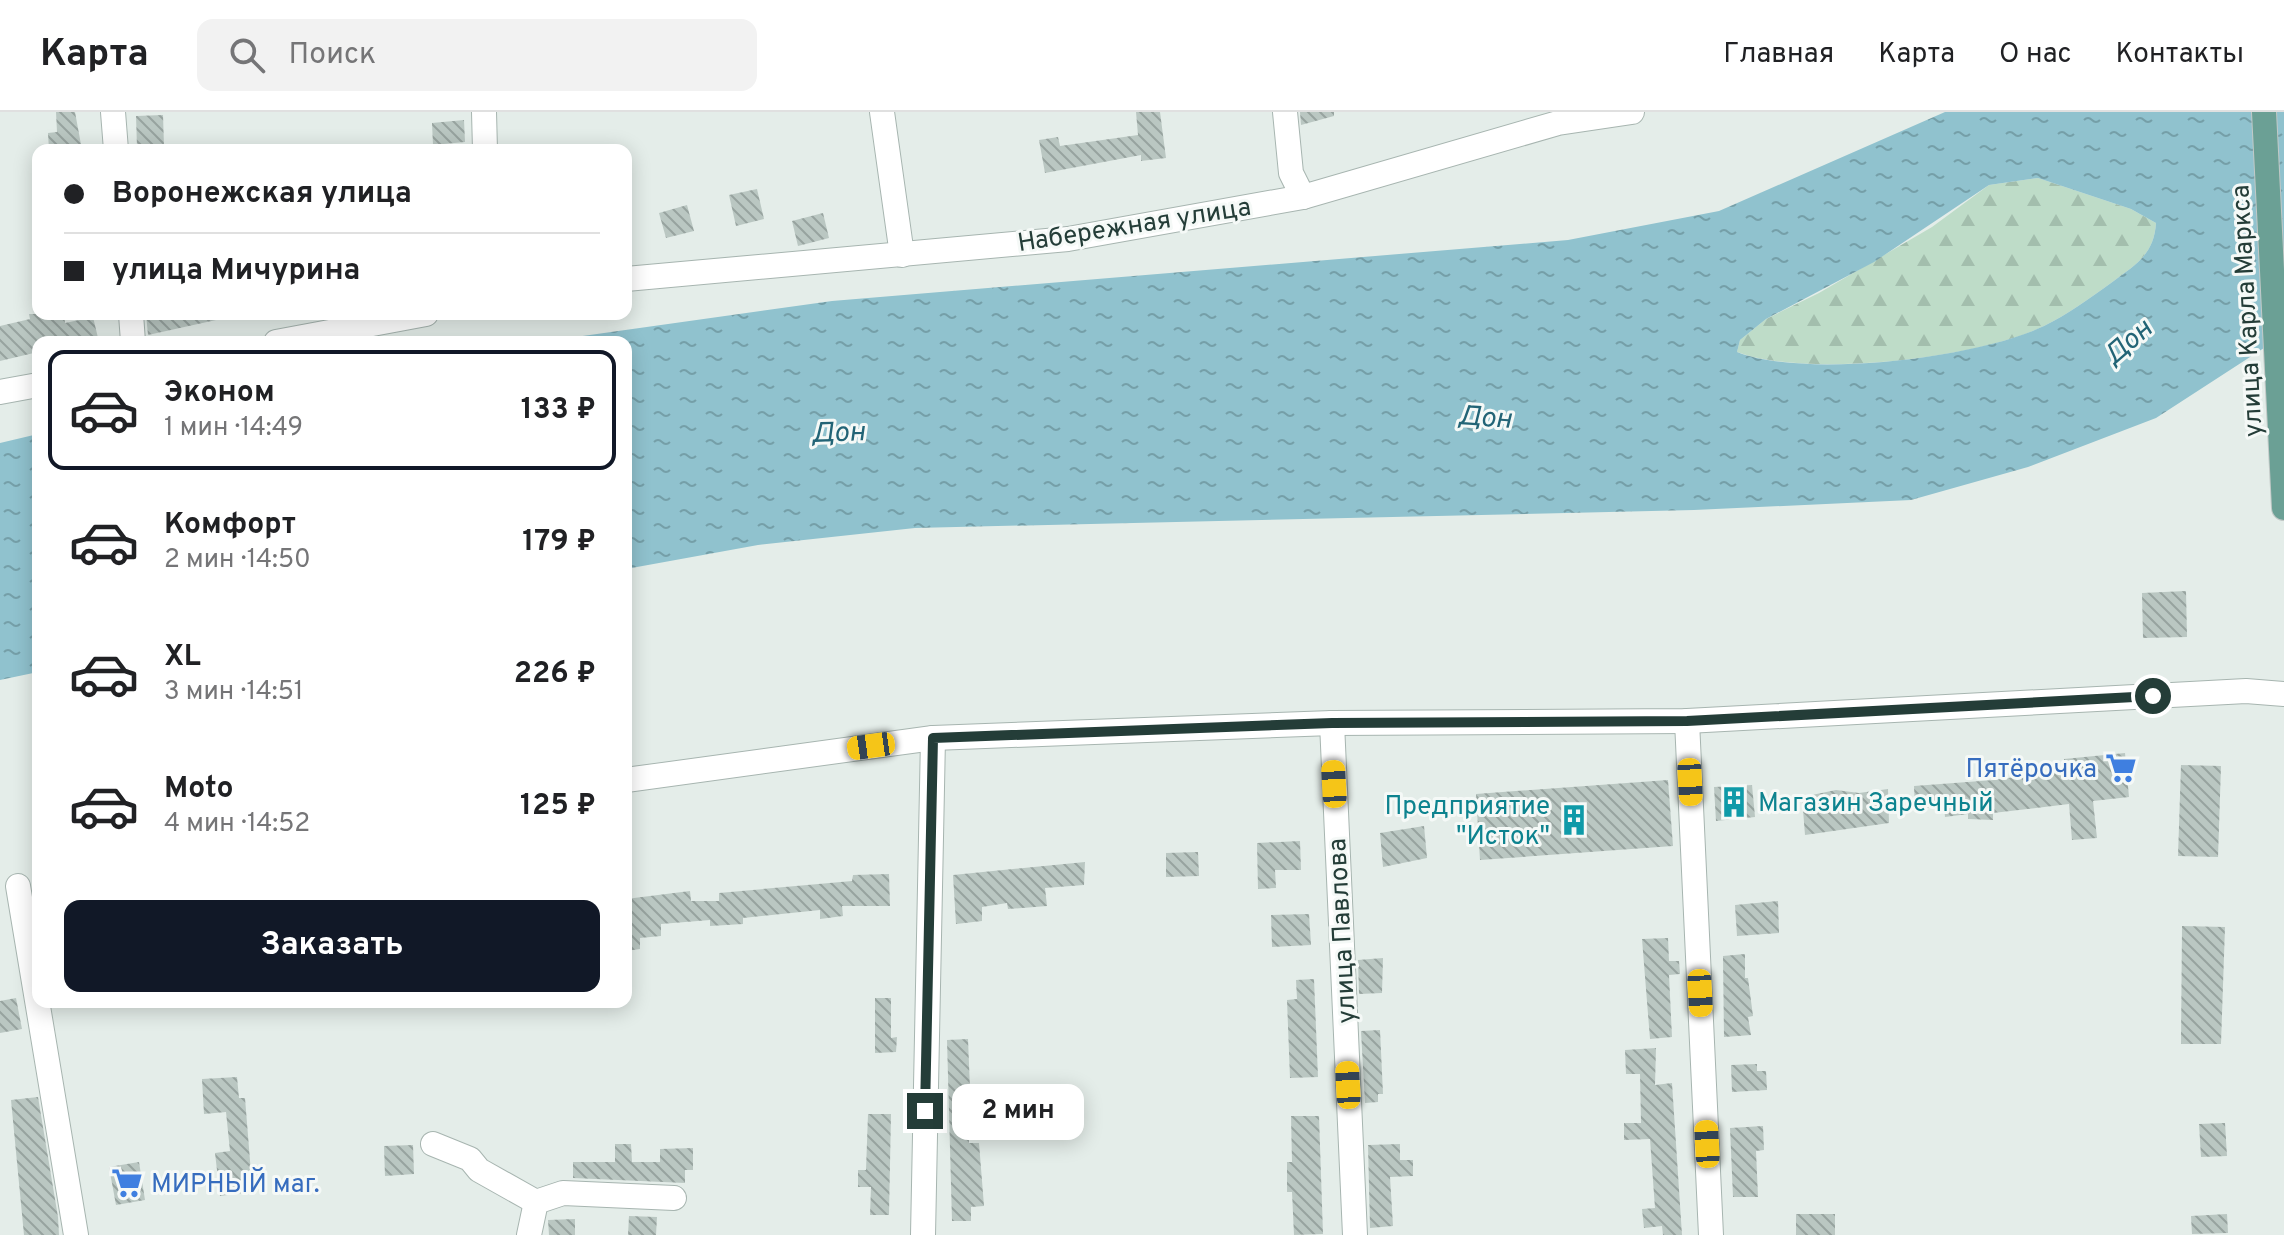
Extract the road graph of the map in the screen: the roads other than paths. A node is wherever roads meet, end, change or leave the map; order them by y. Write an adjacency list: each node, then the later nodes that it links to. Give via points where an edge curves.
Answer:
1 (113, 112): 7 (street)
2 (484, 112): 8 (street)
3 (882, 112): 10 (street)
4 (1285, 112): 9 (street, via 1291,173)
5 (1632, 112): 9 (street, Набережная улица, via 1558,123)
6 (2264, 112): 16 (main road, улица Карла Маркса)
7 (116, 144)
8 (485, 144)
9 (1303, 197): 10 (street, Набережная улица, via 1068,239)
10 (902, 255): 11 (street, Набережная улица)
11 (632, 278)
12 (394, 320): 13 (street)
13 (308, 336)
14 (32, 386): 15 (street)
15 (0, 392)
16 (2284, 508)
17 (2284, 694): 18 (street, via 2246,691)
18 (1687, 721): 19 (street); 32 (street)
19 (1332, 723): 20 (street); 31 (street, улица Павлова)
20 (933, 738): 21 (street); 30 (street)
21 (632, 779)
22 (19, 886): 23 (street)
23 (32, 966)
24 (39, 1008): 28 (street)
25 (433, 1144): 27 (street, via 470,1159 479,1170)
26 (674, 1198): 27 (street, via 563,1193)
27 (536, 1202): 29 (street)
28 (76, 1235)
29 (529, 1235)
30 (923, 1235)
31 (1355, 1235)
32 (1711, 1235)

